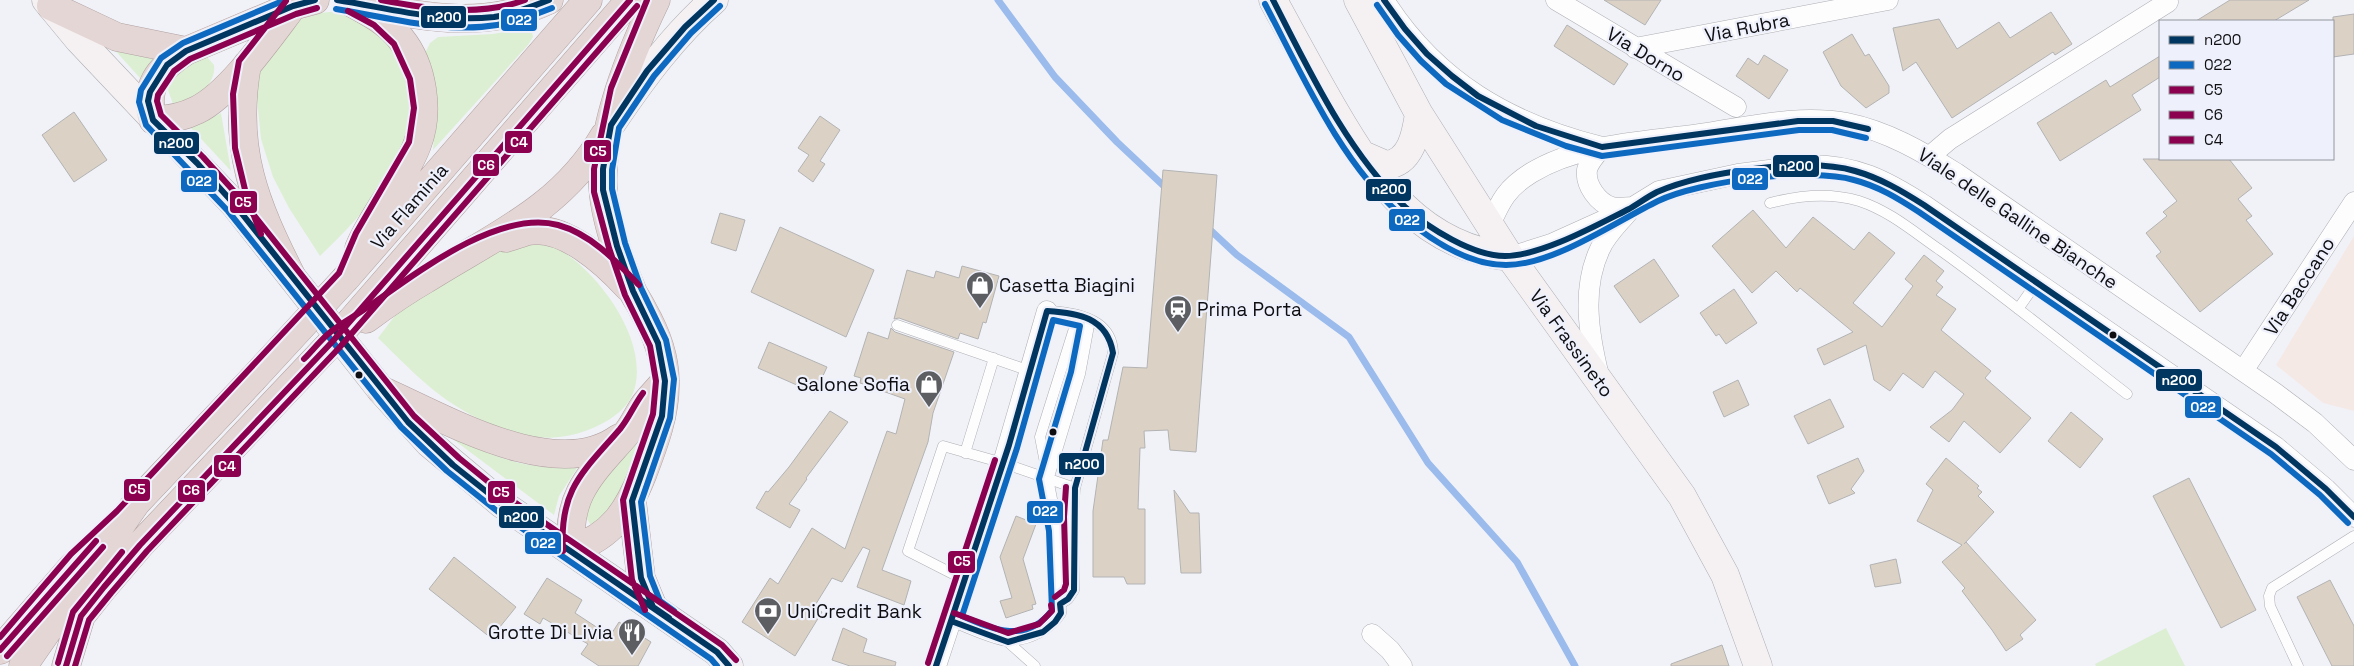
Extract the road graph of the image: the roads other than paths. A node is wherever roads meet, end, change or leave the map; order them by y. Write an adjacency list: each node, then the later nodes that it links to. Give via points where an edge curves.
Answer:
1 (549, 0): 11 (highway, via 512,13 448,20)
2 (588, 0): 32 (highway, Via Flaminia)
3 (630, 0): 39 (highway, Via Flaminia)
4 (656, 0): 21 (highway, via 619,91)
5 (714, 0): 21 (street, via 685,27 647,71)
6 (1273, 0): 23 (street, via 1304,59)
7 (1358, 0): 19 (street, Via Frassineto)
8 (1384, 0): 22 (street, Viale delle Galline Bianche, via 1428,56 1484,100 1551,133)
9 (1556, 0): 15 (street, Via Dorno)
10 (1888, 0): 15 (street, Via Rubra)
11 (345, 1): 32 (highway, via 388,25 406,46 419,76 423,108 417,145 364,237)
12 (2168, 2): 24 (street, via 1950,140)
13 (48, 3): 16 (highway, via 118,37); 20 (street)
14 (304, 3): 16 (highway); 17 (highway)
15 (1635, 48): 18 (street, Via Dorno)
16 (186, 51): 20 (highway, via 167,65 150,92 148,100)
17 (247, 65): 20 (highway, via 199,110 177,118); 31 (highway, via 241,114 249,171 262,214)
18 (1736, 107)
19 (1419, 114): 23 (street, via 1414,141 1403,158 1386,165); 28 (street, Via Frassineto)
20 (153, 120): 31 (street, via 215,183)
21 (611, 125): 29 (highway, via 574,178 531,215); 34 (highway, via 603,169 603,190)
22 (1602, 147): 24 (street, Viale delle Galline Bianche, via 1815,120 1859,126); 27 (street, via 1588,168 1592,189 1610,206); 28 (street, Viale delle Galline Bianche, via 1549,165 1523,179 1506,192)
23 (1363, 155): 30 (street, via 1385,188 1423,224 1461,245)
24 (1930, 156): 43 (street, Viale delle Galline Bianche)
25 (2354, 202): 43 (street, Via Baccano)
26 (1770, 203): 35 (lane, via 1831,195 1878,209 1958,263)
27 (1633, 207): 30 (street, via 1551,244); 33 (street, via 1659,192 1730,176 1808,165 1850,168 1892,184); 45 (street, via 1607,237 1592,274 1590,318)
28 (1490, 225): 30 (street, Via Frassineto)
29 (488, 244): 34 (highway, via 529,231 558,235 594,254); 39 (highway)
30 (1510, 256): 45 (street, Via Frassineto)
31 (292, 277): 46 (street)
32 (346, 278): 55 (highway, Via Flaminia, bridge)
33 (2037, 282): 35 (lane); 56 (street, via 2276,448)
34 (632, 291): 44 (highway, via 658,343)
35 (2018, 309): 47 (lane)
36 (1047, 311): 37 (lane); 42 (street)
37 (1078, 316): 38 (lane); 52 (lane, via 1040,437)
38 (1090, 320): 52 (lane, via 1080,374); 53 (lane, via 1108,332 1113,353)
39 (354, 323): 68 (highway, bridge, via 332,342 140,545 81,616)
40 (897, 325): 41 (lane)
41 (994, 358): 42 (lane); 49 (lane)
42 (1030, 370): 51 (street)
43 (2243, 371): 50 (street, Viale delle Galline Bianche, via 2315,423)
44 (665, 381): 48 (highway); 54 (highway, via 662,416)
45 (1600, 381): 73 (street, Via Frassineto, via 1664,469 1704,535 1725,575)
46 (381, 390): 48 (highway, via 484,435 550,454 587,452); 58 (street, via 408,422 453,465 502,504)
47 (2127, 394)
48 (628, 432): 58 (highway, via 596,468 577,498 571,517)
49 (965, 452): 51 (lane); 59 (lane, via 943,446 908,551)
50 (2354, 460)
51 (1003, 463): 52 (lane); 59 (street)
52 (1048, 480): 53 (lane); 60 (lane, via 1058,530)
53 (1076, 488): 60 (lane, via 1073,517 1075,585 1072,595)
54 (632, 501): 58 (highway, via 609,530); 61 (highway, via 641,578)
55 (136, 503): 65 (highway, via 78,560); 67 (highway, Via Flaminia)
56 (2354, 517)
57 (2354, 536): 74 (lane, via 2272,588 2270,606)
58 (572, 550): 61 (street)
59 (965, 580): 62 (street)
60 (1060, 604): 64 (lane, via 1061,613 1047,629)
61 (653, 607): 66 (street)
62 (951, 621): 64 (lane); 70 (street)
63 (1372, 634): 72 (street)
64 (1008, 642): 71 (lane)
65 (0, 650)
66 (723, 659): 69 (street)
67 (22, 666)
68 (66, 666)
69 (742, 666)
70 (936, 666)
71 (1035, 666)
72 (1402, 666)
73 (1758, 666)
74 (2298, 666)

